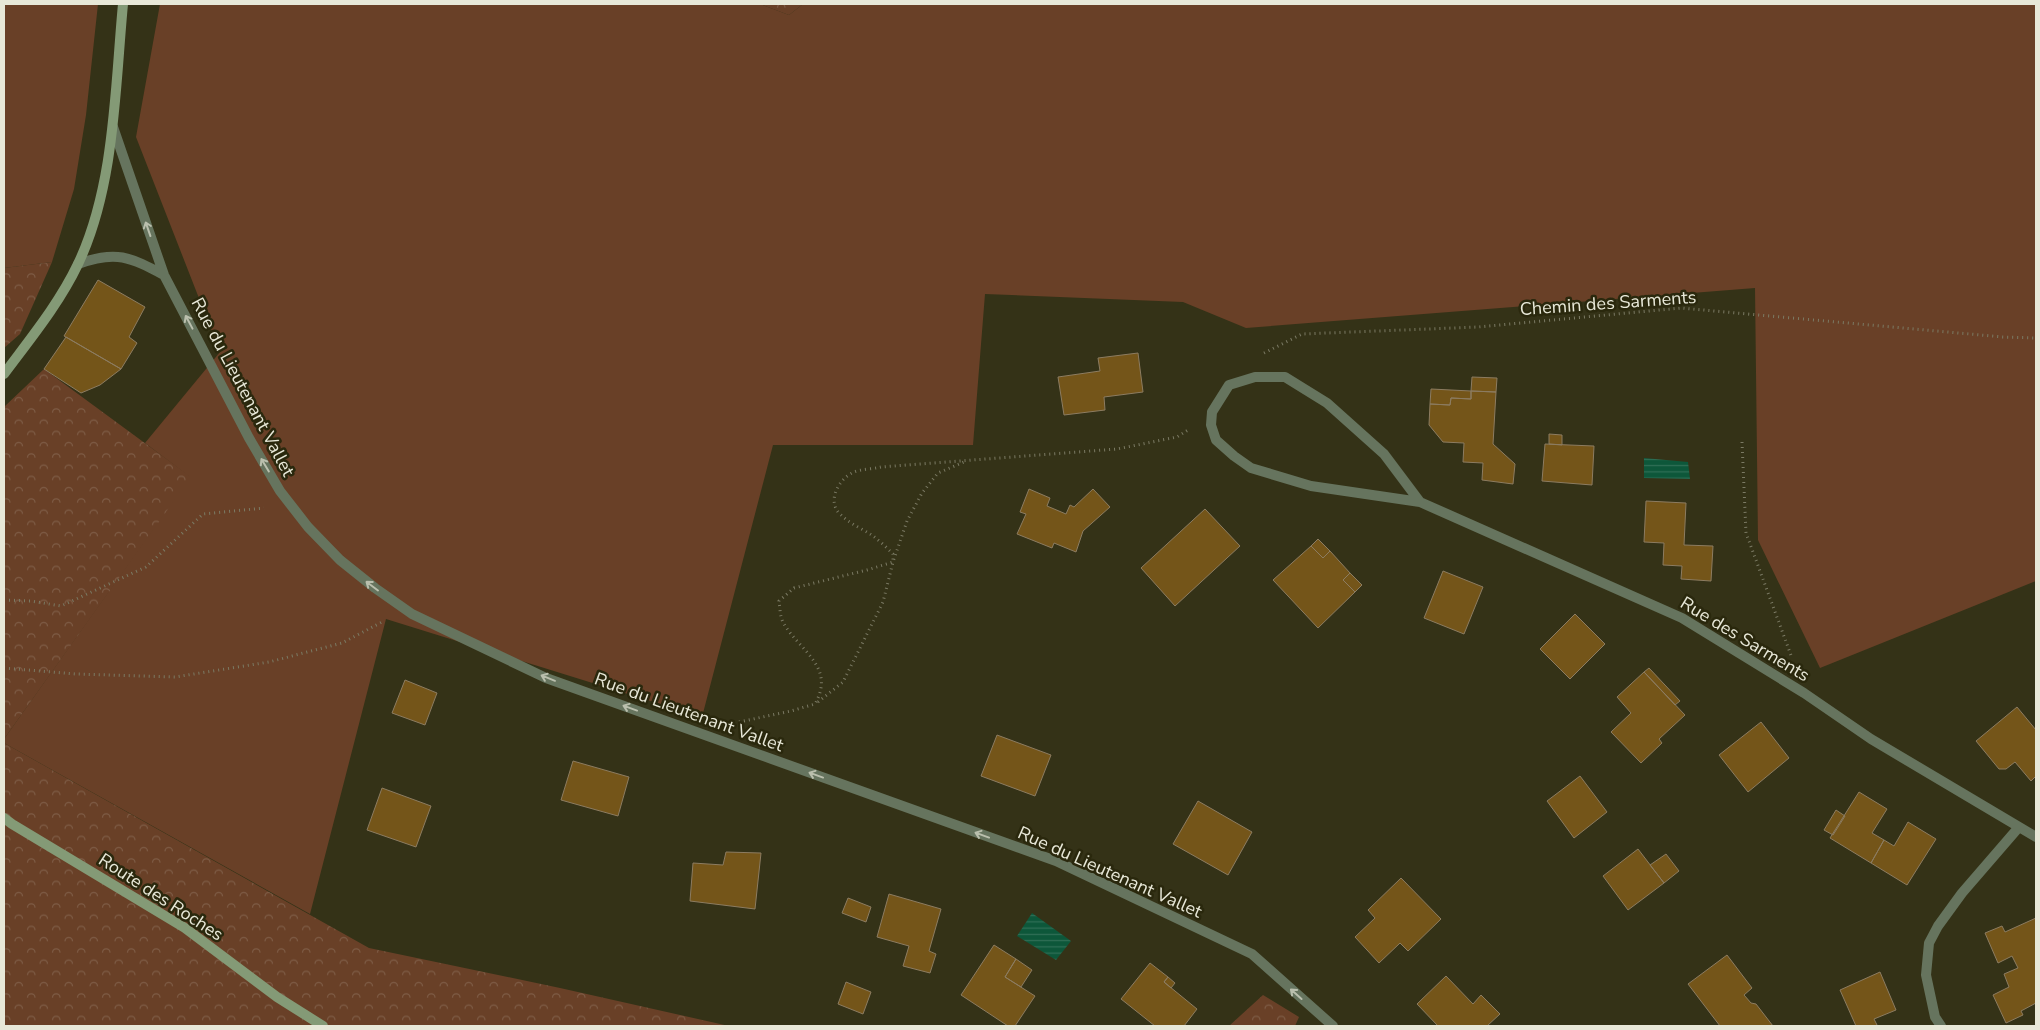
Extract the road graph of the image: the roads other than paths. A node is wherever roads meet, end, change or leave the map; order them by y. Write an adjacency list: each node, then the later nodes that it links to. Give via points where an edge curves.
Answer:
1 (123, 4): 2 (main road)
2 (113, 127): 3 (main road, via 92,225); 4 (street, Rue du Lieutenant Vallet, one-way to 2)
3 (78, 264): 4 (street, via 98,256 113,255 138,261); 5 (main road, via 42,324)
4 (164, 275): 11 (street, Rue du Lieutenant Vallet, one-way to 4, via 1252,954 1065,866 537,674 412,614 340,560 280,491)
5 (4, 374)
6 (1420, 502): 6 (street, Rue des Sarments, via 1311,486 1251,468 1216,440 1211,425 1212,412 1229,385 1255,377 1285,377 1326,403 1384,454); 8 (street, Rue des Sarments, via 1682,618 1804,692 1871,739)
7 (4, 818): 10 (main road, Route des Roches, via 185,928 277,997)
8 (2019, 827): 9 (street, Rue des Sarments); 12 (street, via 1962,893 1929,943 1926,975 1935,1017)
9 (2036, 837)
10 (323, 1026)
11 (1332, 1026)
12 (1941, 1026)

